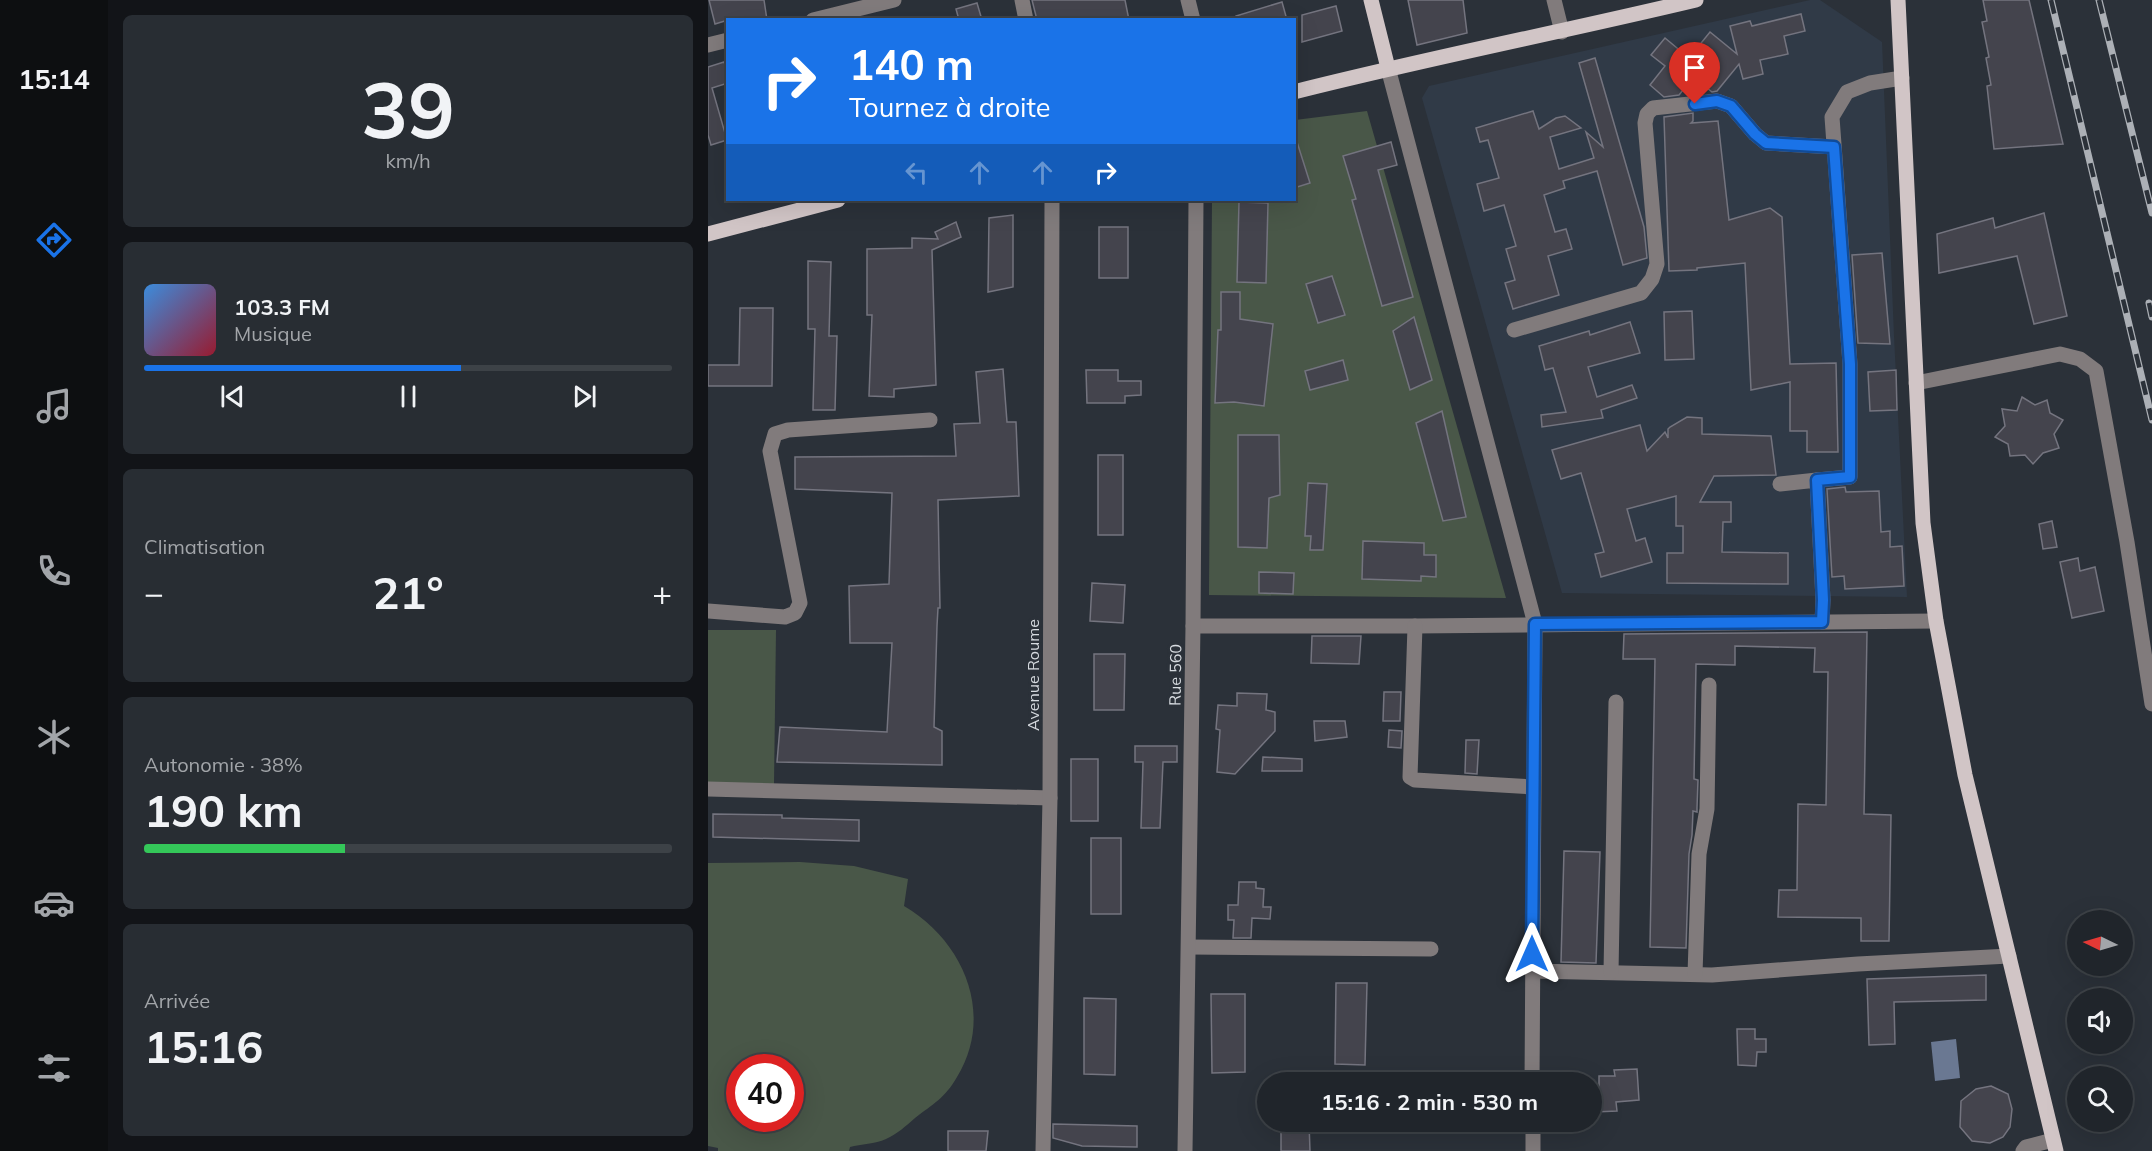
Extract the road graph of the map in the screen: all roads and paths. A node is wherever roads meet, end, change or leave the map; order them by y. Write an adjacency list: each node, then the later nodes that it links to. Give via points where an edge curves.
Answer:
1 (894, 0): 8 (street)
2 (1022, 0): 10 (street)
3 (1188, 0): 11 (street)
4 (1371, 0): 15 (main road)
5 (1554, 0): 12 (street)
6 (1696, 0): 12 (main road)
7 (1898, 0): 16 (main road)
8 (838, 11): 9 (street)
9 (819, 18)
10 (1026, 18)
11 (1192, 18)
12 (1562, 32): 15 (main road)
13 (726, 40): 14 (street)
14 (708, 45)
15 (1388, 68): 17 (main road); 31 (street)
16 (1902, 78): 18 (street, via 1870,83 1847,92 1832,117); 24 (main road)
17 (1296, 91)
18 (1834, 147): 23 (street, via 1766,143 1731,106 1717,101 1653,108 1645,123 1657,264 1652,279 1641,293); 26 (street, via 1850,364 1850,477)
19 (834, 201): 22 (main road)
20 (1052, 201): 39 (street, Avenue Roume)
21 (1196, 201): 32 (street, Rue 560)
22 (708, 233)
23 (1514, 330)
24 (1916, 383): 29 (main road, via 1923,524); 36 (street, via 2060,354 2080,359 2096,371)
25 (930, 420): 28 (street, via 775,434 770,451 800,603 795,613 785,617)
26 (1817, 480): 27 (street); 30 (street)
27 (1780, 484)
28 (708, 611)
29 (1936, 621): 30 (street); 42 (main road, via 1965,775)
30 (1822, 622): 31 (street)
31 (1535, 624): 33 (street); 37 (street)
32 (1193, 626): 33 (street); 40 (street, Rue 560)
33 (1415, 626): 37 (street, via 1410,777)
34 (1709, 685): 45 (street, via 1707,809 1699,854)
35 (1616, 702): 44 (street)
36 (2152, 704)
37 (1533, 787): 43 (street)
38 (708, 789): 39 (street)
39 (1050, 798): 49 (street, Avenue Roume)
40 (1189, 947): 41 (street); 50 (street, Rue 560)
41 (1431, 949)
42 (2009, 956): 45 (street); 48 (main road)
43 (1532, 971): 44 (street); 46 (street)
44 (1611, 972): 45 (street)
45 (1695, 974)
46 (1532, 1072)
47 (1533, 1132): 51 (street)
48 (2054, 1145): 52 (street, via 2026,1147)
49 (1043, 1151)
50 (1185, 1151)
51 (1533, 1151)
52 (2023, 1151)

